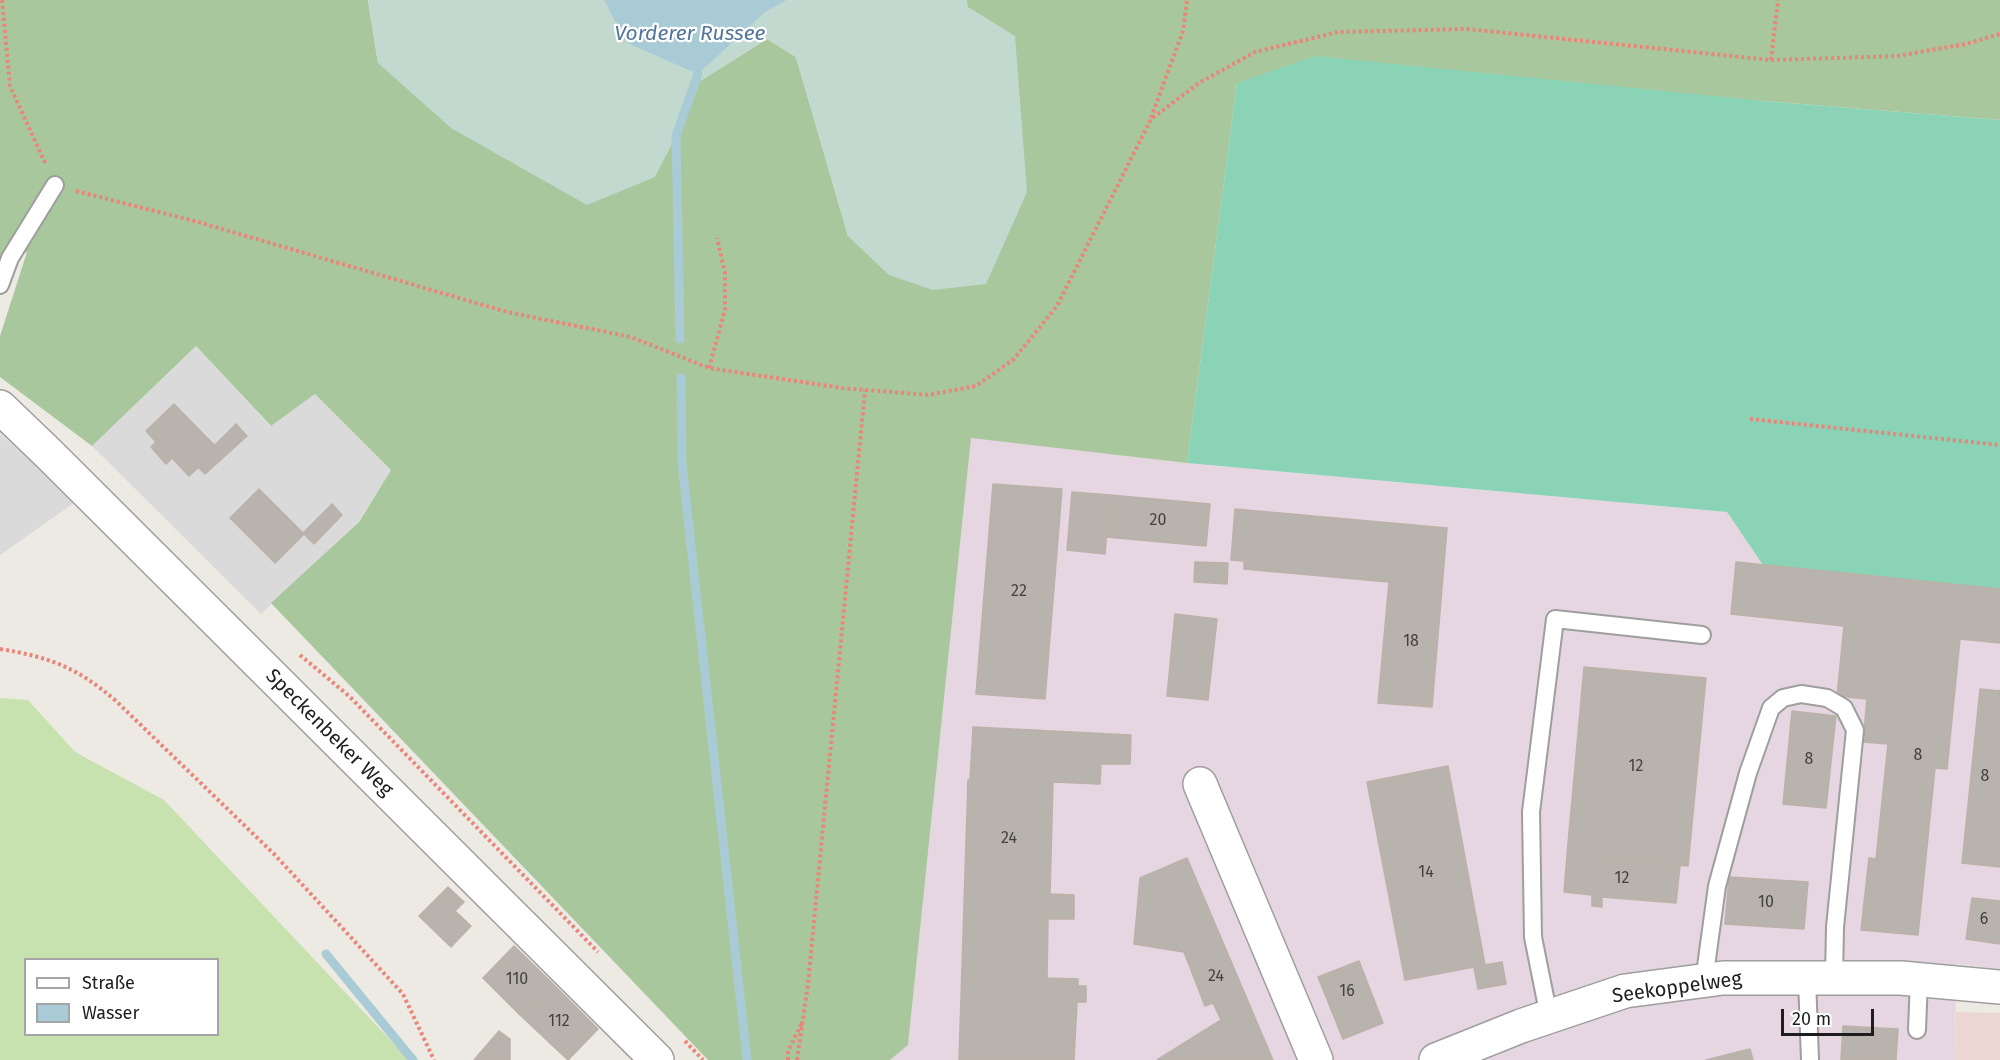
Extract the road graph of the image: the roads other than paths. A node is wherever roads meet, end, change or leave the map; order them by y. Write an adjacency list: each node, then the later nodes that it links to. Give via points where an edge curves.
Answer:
1 (55, 185): 2 (lane, via 10,258)
2 (0, 285)
3 (0, 407): 13 (street, Speckenbeker Weg)
4 (1702, 635): 10 (lane, via 1555,619 1532,812 1533,938)
5 (1200, 784): 14 (street)
6 (1821, 978): 7 (street, Seekoppelweg); 8 (street, Seekoppelweg); 8 (lane, via 1836,916 1855,730 1844,708 1827,698 1801,694 1783,698 1771,708 1748,772 1717,886); 15 (lane)
7 (1919, 979): 9 (street, Seekoppelweg); 11 (lane)
8 (1704, 981): 10 (street, Seekoppelweg, via 1625,991)
9 (2000, 987)
10 (1549, 1017): 12 (street, Seekoppelweg)
11 (1917, 1030)
12 (1439, 1059)
13 (657, 1060)
14 (1316, 1060)
15 (1810, 1060)

